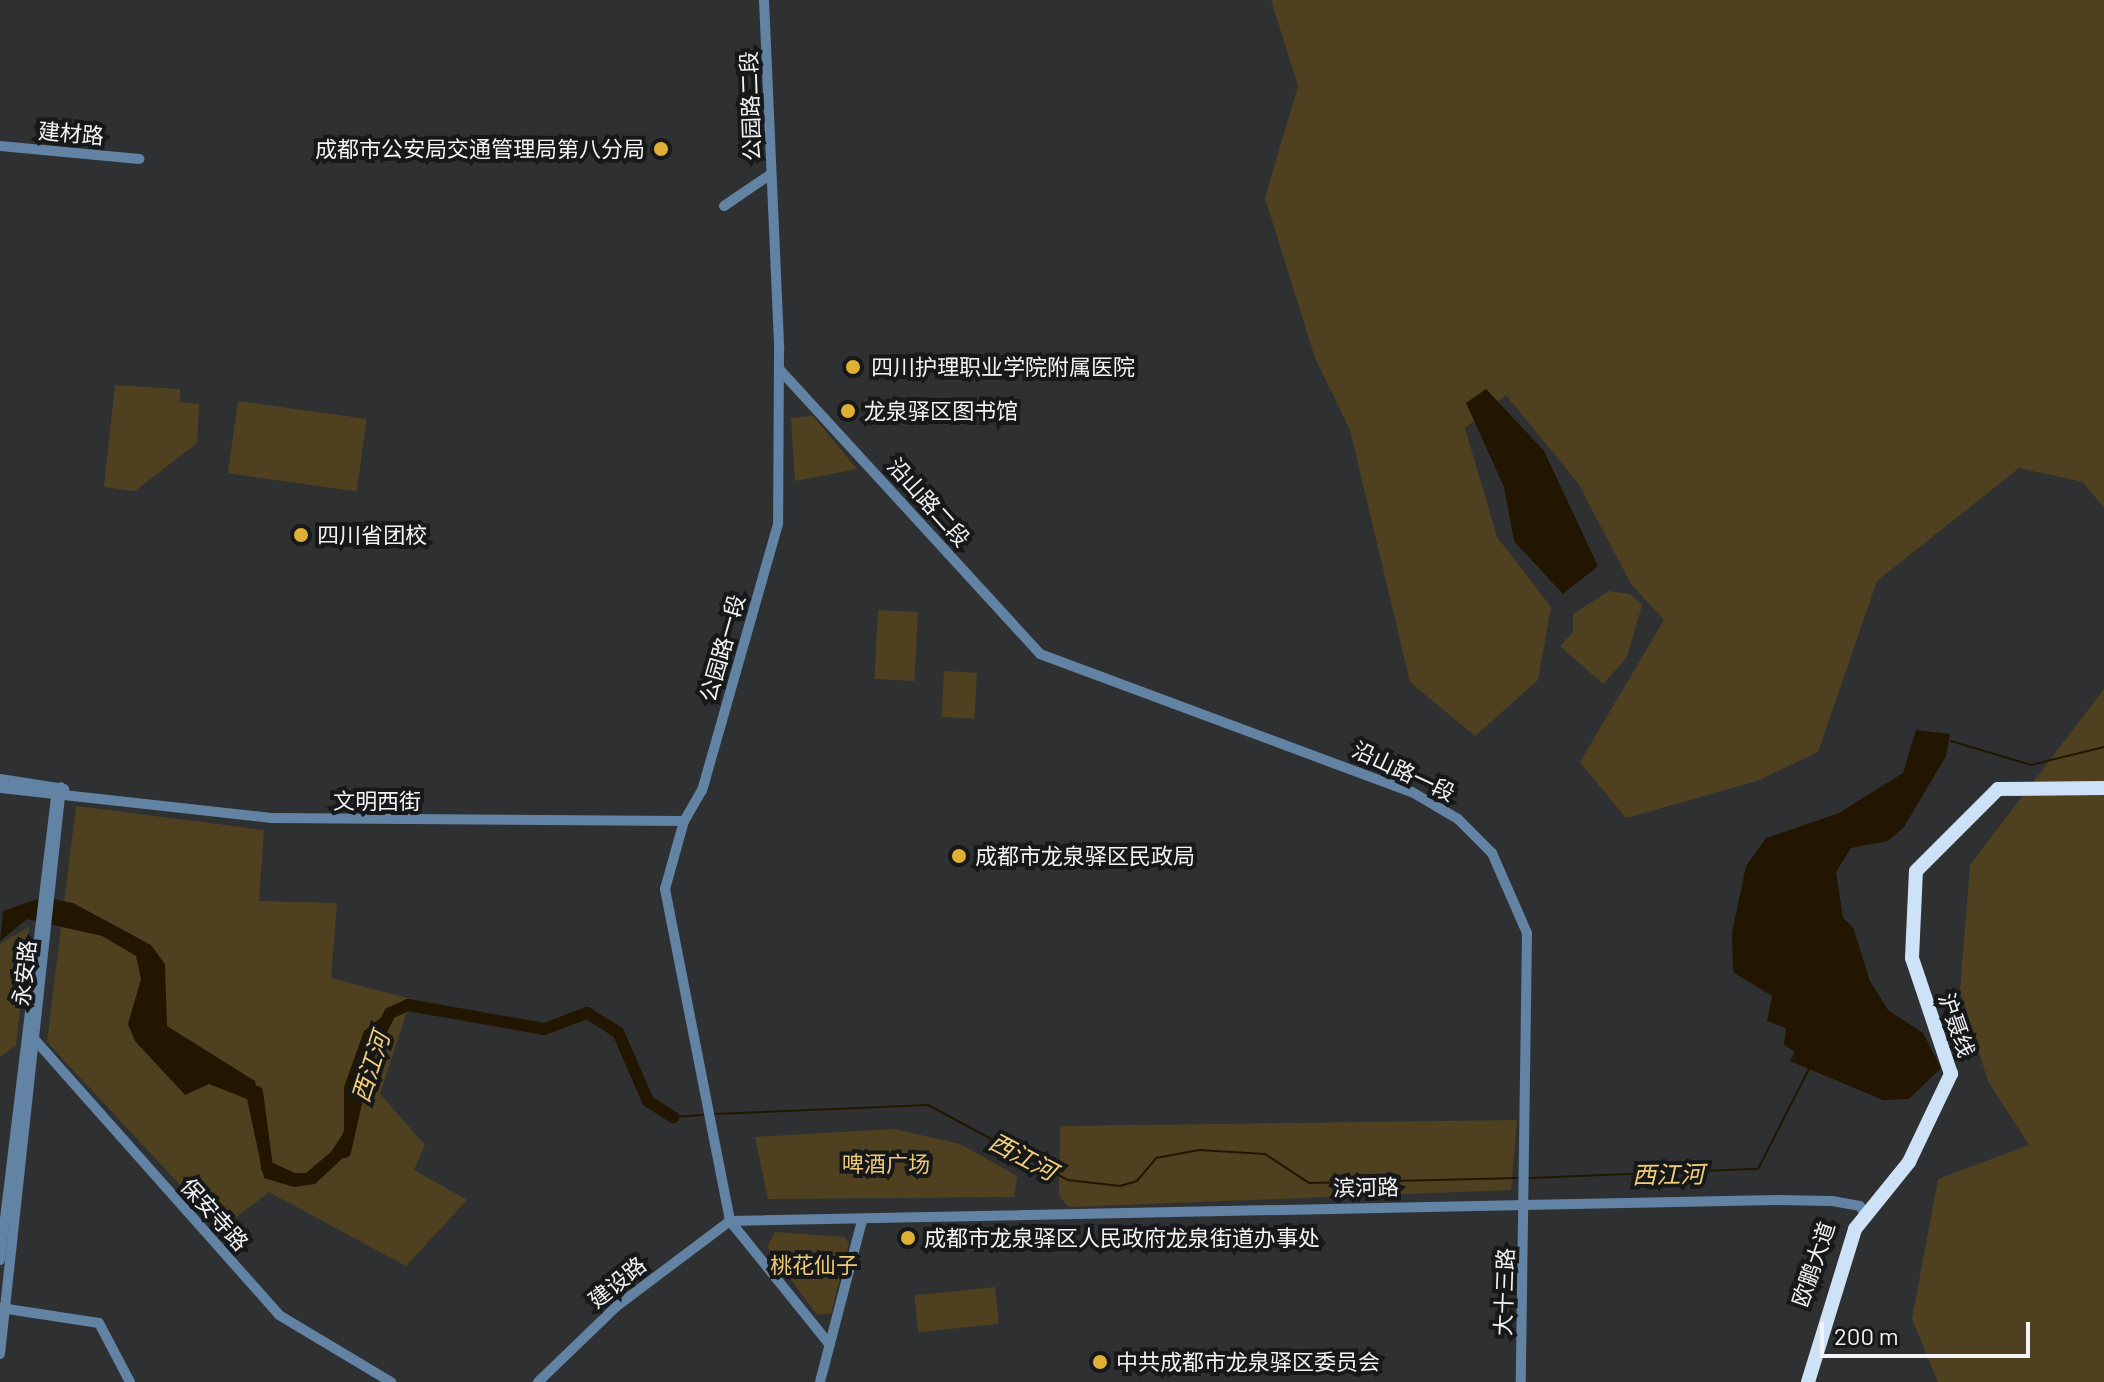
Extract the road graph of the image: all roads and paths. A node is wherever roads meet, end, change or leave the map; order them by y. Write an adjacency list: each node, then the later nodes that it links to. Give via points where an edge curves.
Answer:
1 (764, 0): 4 (street, 公园路二段)
2 (0, 146): 3 (street, 建材路)
3 (139, 159)
4 (772, 172): 5 (street); 6 (street, 公园路二段)
5 (724, 206)
6 (773, 210): 7 (street, 公园路一段)
7 (780, 370): 8 (street, 沿山路二段); 13 (street, 公园路一段, via 778,524 702,790)
8 (1050, 658): 16 (street, 沿山路一段, via 1412,792 1458,819 1492,853 1527,933)
9 (0, 779): 12 (street)
10 (0, 788): 12 (street)
11 (2104, 788): 17 (highway, 沪聂线, via 1998,789 1916,871 1912,958 1951,1067 1909,1162)
12 (63, 793): 13 (street, 文明西街, via 345,822); 14 (street, 永安路)
13 (684, 821): 18 (street, 公园路一段, via 665,889 699,1086)
14 (43, 936): 15 (street, 永安路); 20 (street)
15 (36, 1041): 21 (street, 永安路); 25 (street, 保安寺路, via 279,1315)
16 (1528, 1204): 17 (street, 滨河路, via 1823,1201); 19 (street, 滨河路); 28 (street, 大十三路)
17 (1863, 1210): 29 (highway, 欧鹏大道, via 1844,1233); 30 (highway, 沪聂线)
18 (730, 1221): 19 (street, 滨河路); 22 (street); 26 (street, 建设路, via 617,1306)
19 (862, 1221): 22 (street)
20 (0, 1260)
21 (2, 1309): 23 (street, 永安路); 24 (street, via 99,1323)
22 (830, 1345): 27 (street)
23 (0, 1354)
24 (130, 1382)
25 (391, 1382)
26 (538, 1382)
27 (820, 1382)
28 (1521, 1382)
29 (1799, 1382)
30 (1808, 1382)

